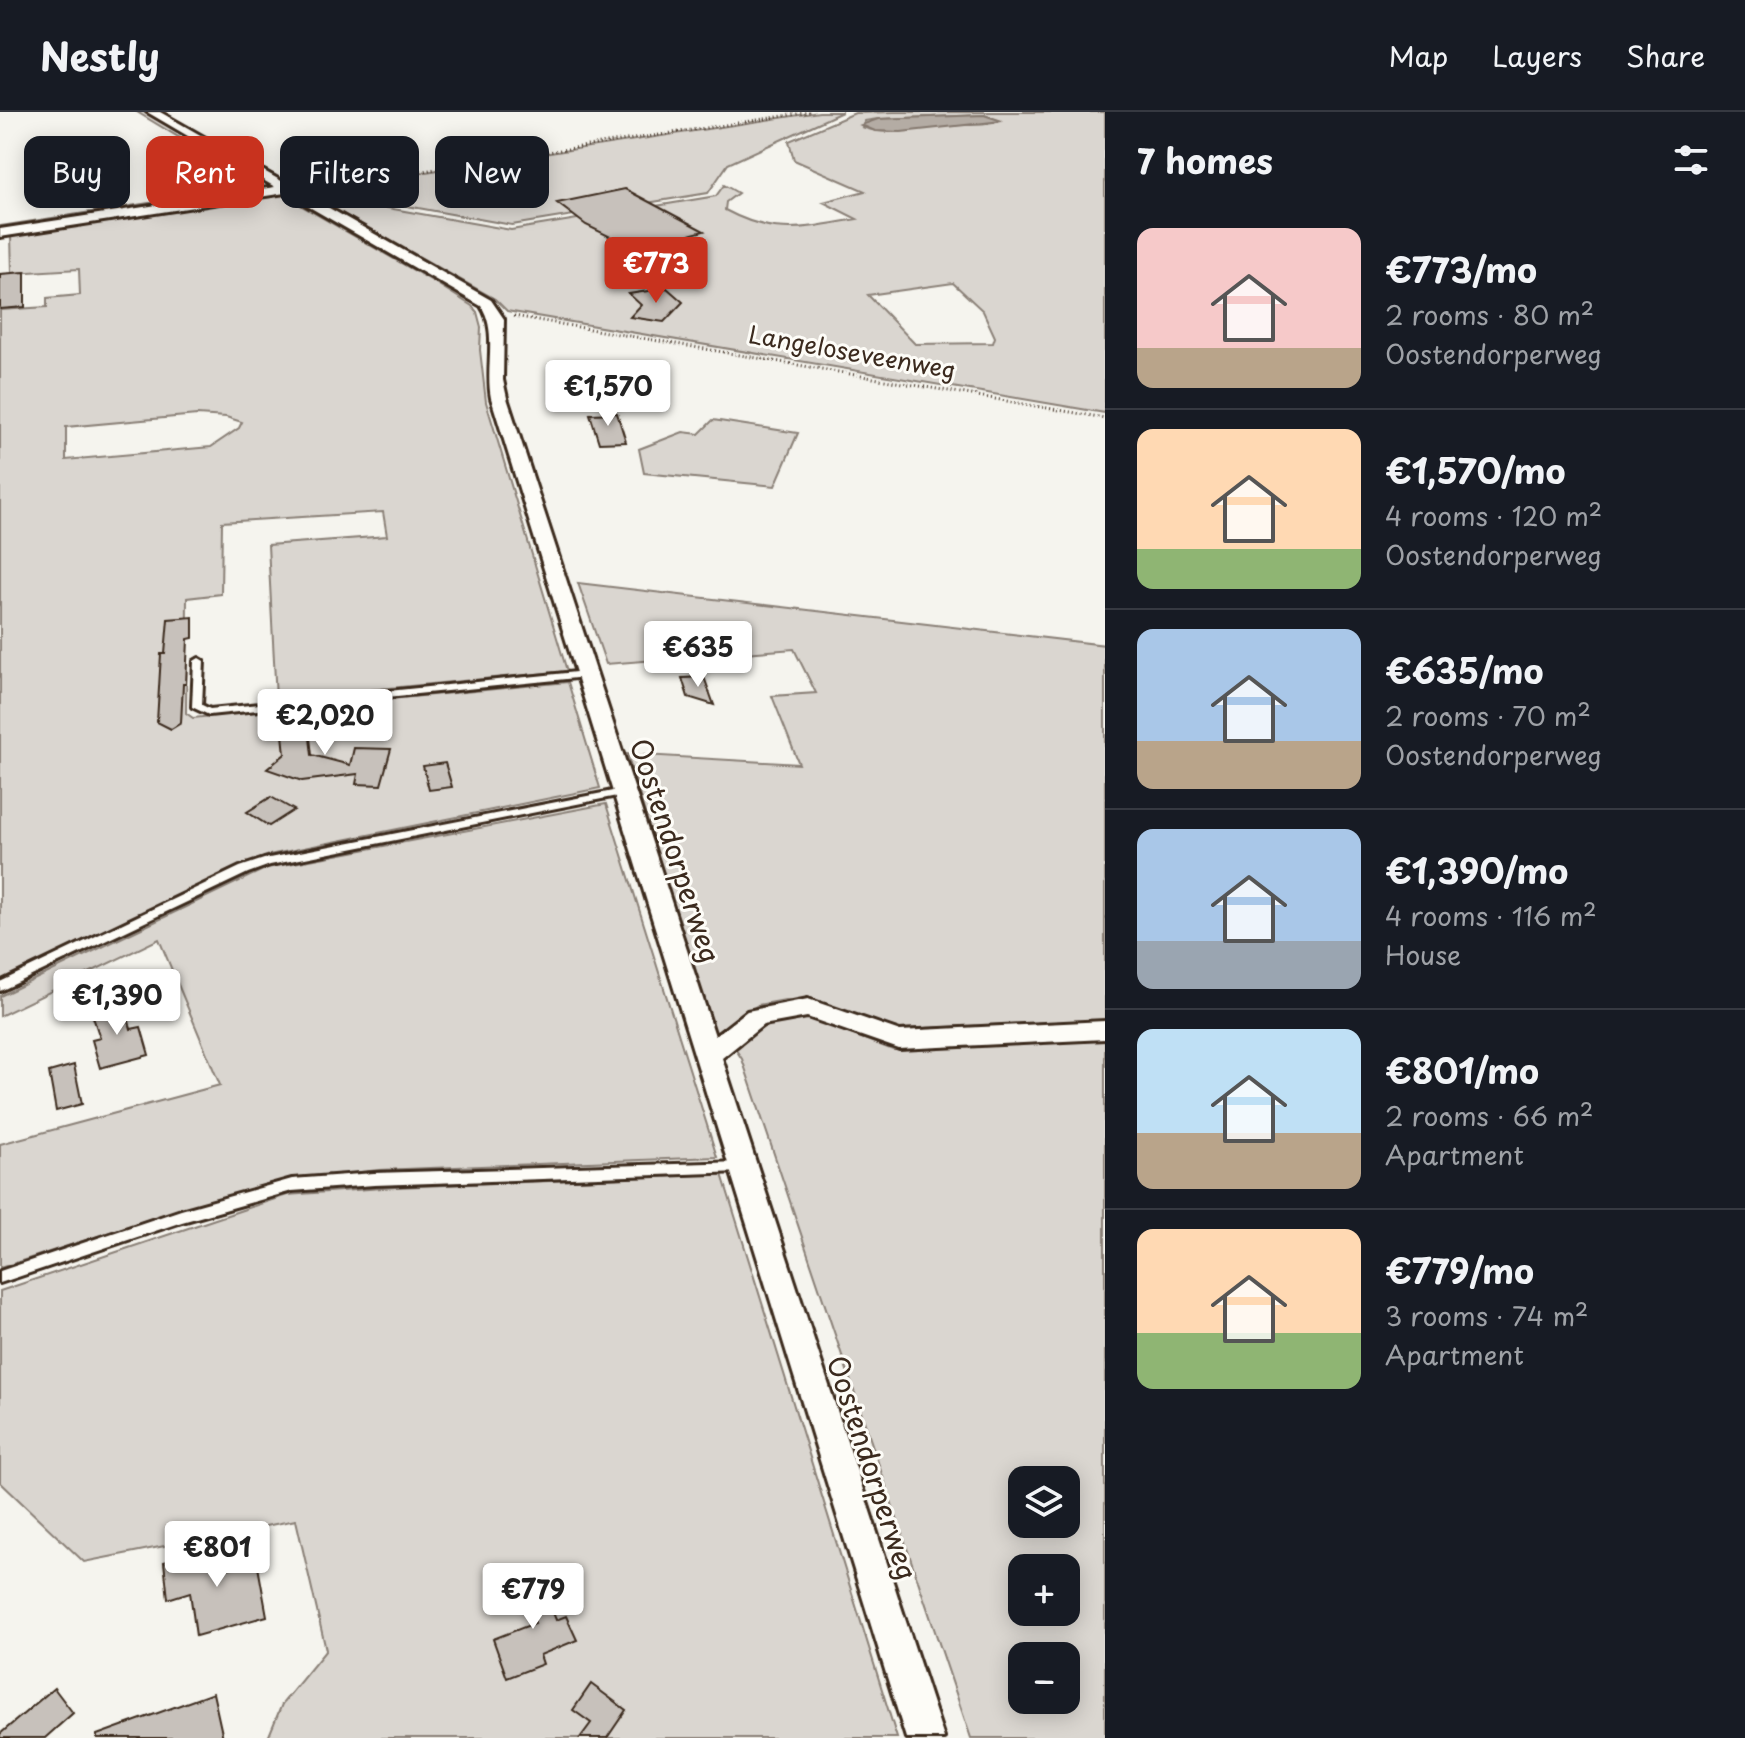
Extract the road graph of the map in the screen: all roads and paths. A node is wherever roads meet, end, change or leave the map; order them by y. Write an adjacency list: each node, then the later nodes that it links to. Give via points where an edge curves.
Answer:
1 (152, 112): 6 (street)
2 (795, 112): 4 (path)
3 (810, 112): 5 (path)
4 (419, 169)
5 (419, 170)
6 (280, 184)
7 (280, 190): 9 (street)
8 (322, 208): 10 (street)
9 (0, 233)
10 (494, 312): 11 (path, Langeloseveenweg); 13 (street, Oostendorperweg, via 497,394)
11 (1105, 417)
12 (199, 661): 13 (lane, via 197,707 209,712)
13 (586, 674): 14 (street, Oostendorperweg)
14 (623, 792): 15 (lane, via 268,862); 17 (street, Oostendorperweg)
15 (0, 987)
16 (1105, 1030): 17 (street, via 899,1040 808,1008 756,1017)
17 (707, 1056): 18 (street, Oostendorperweg)
18 (742, 1167): 19 (lane, via 292,1185); 20 (street, Oostendorperweg)
19 (0, 1277)
20 (925, 1738)

